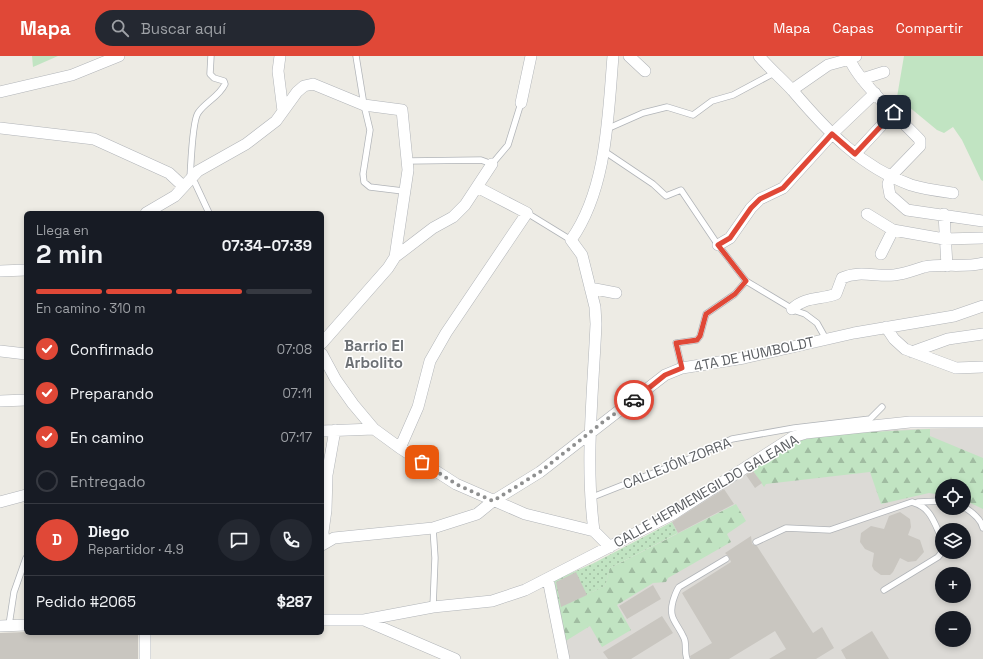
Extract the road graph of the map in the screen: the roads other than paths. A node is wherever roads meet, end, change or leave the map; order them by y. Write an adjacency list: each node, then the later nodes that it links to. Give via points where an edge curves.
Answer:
1 (119, 56): 15 (street, via 72,75)
2 (211, 56): 29 (lane, via 210,74 225,84 198,113)
3 (280, 56): 19 (street, via 278,71)
4 (356, 56): 18 (lane)
5 (531, 56): 17 (street)
6 (613, 56): 22 (street)
7 (629, 56): 10 (street)
8 (760, 56): 12 (street)
9 (853, 58): 13 (street, via 852,66); 14 (street, via 828,65)
10 (645, 71)
11 (884, 72): 13 (street)
12 (774, 73): 14 (street); 22 (lane, via 733,95 712,101 693,115 668,107 643,113)
13 (862, 80): 16 (street)
14 (792, 90): 23 (street)
15 (0, 92)
16 (874, 92): 20 (street); 23 (street)
17 (520, 103): 27 (lane, via 508,145)
18 (364, 105): 19 (street, via 313,84 304,86 297,92); 26 (street, via 402,110); 32 (lane, via 370,130 364,182 370,187)
19 (283, 111): 29 (street, via 276,121 246,144)
20 (894, 112): 25 (street); 28 (street, via 920,143)
21 (0, 128): 30 (street, via 94,139 169,173)
22 (609, 128): 24 (street)
23 (832, 134): 25 (street); 45 (street, via 783,188 760,199 730,238)
24 (604, 151): 44 (street, via 596,184 578,229); 45 (lane, via 653,184 666,196 681,190)
25 (855, 154): 28 (street, via 862,161)
26 (408, 161): 27 (lane, via 481,160); 32 (street)
27 (492, 164): 31 (street)
28 (890, 176): 33 (street, via 911,185); 38 (street, via 890,195 907,210)
29 (190, 178): 30 (street); 35 (lane)
30 (183, 186): 34 (street, via 174,196)
31 (477, 187): 36 (street); 47 (street, via 453,217 433,228)
32 (404, 191): 47 (street)
33 (953, 193)
34 (149, 211)
35 (208, 211)
36 (527, 212): 44 (lane); 76 (street, via 430,361 418,407)
37 (867, 214): 40 (street)
38 (944, 214): 39 (street); 42 (street)
39 (983, 221)
40 (893, 230): 42 (street); 46 (street)
41 (983, 230): 43 (street)
42 (944, 238): 43 (street); 49 (street)
43 (983, 238)
44 (570, 240): 53 (street, via 582,255)
45 (718, 245): 52 (lane)
46 (880, 254)
47 (395, 257): 60 (street)
48 (982, 265): 49 (street)
49 (947, 266): 56 (street, via 924,267 914,272 894,275 848,275 842,278 836,294 799,302)
50 (24, 270): 51 (street)
51 (0, 271)
52 (746, 281): 56 (lane); 66 (lane, via 735,294 706,314 697,340 676,343)
53 (590, 288): 54 (street); 75 (street, via 596,324)
54 (616, 293)
55 (983, 306): 57 (street, 4TA DE HUMBOLDT, via 954,316)
56 (792, 309): 59 (lane, via 817,323)
57 (886, 327): 59 (street, 4TA DE HUMBOLDT); 62 (street, via 894,339)
58 (983, 334): 62 (street, via 948,339)
59 (826, 339): 66 (street, 4TA DE HUMBOLDT, via 744,358)
60 (324, 341)
61 (0, 352): 63 (street)
62 (912, 352): 65 (street, via 956,368)
63 (24, 354)
64 (324, 358): 72 (street, via 336,380)
65 (983, 367)
66 (682, 368): 75 (street, 4TA DE HUMBOLDT, via 665,375)
67 (24, 400): 68 (street)
68 (0, 401)
69 (882, 407): 71 (lane, CALLEJÓN ZORRA, via 870,419)
70 (983, 422): 71 (street, CALLE HERMENEGILDO GALEANA, via 910,422)
71 (815, 428): 78 (lane, CALLEJÓN ZORRA, via 732,439); 91 (street, CALLE HERMENEGILDO GALEANA, via 793,437 673,514)
72 (374, 429): 73 (street); 76 (street)
73 (335, 430): 74 (street); 84 (street, via 327,475)
74 (324, 431)
75 (591, 433): 78 (street); 79 (street, 4TA DE HUMBOLDT, via 540,472)
76 (400, 448): 79 (street, via 456,484)
77 (24, 496): 81 (street)
78 (590, 498): 88 (street)
79 (493, 501): 86 (street, 4TA DE HUMBOLDT, via 477,514); 88 (street, via 525,514)
80 (935, 501): 82 (lane)
81 (0, 502)
82 (912, 502): 85 (lane, via 922,504); 89 (lane, via 830,530 786,528)
83 (971, 511): 87 (lane)
84 (324, 525)
85 (935, 525)
86 (433, 528): 90 (street, 4TA DE HUMBOLDT, via 334,538); 97 (lane, via 436,558)
87 (983, 528)
88 (594, 531): 91 (street)
89 (756, 542)
90 (324, 543)
91 (610, 547): 95 (street, CALLE HERMENEGILDO GALEANA)
92 (726, 559): 106 (lane, via 676,591 670,609 684,638)
93 (935, 559): 96 (lane)
94 (24, 564): 101 (lane)
95 (548, 579): 97 (street, CALLE HERMENEGILDO GALEANA, via 525,590 492,600); 105 (street)
96 (884, 590)
97 (433, 607): 99 (street, CALLE HERMENEGILDO GALEANA)
98 (324, 620): 99 (street, CALLE HERMENEGILDO GALEANA)
99 (364, 620): 104 (street)
100 (24, 625): 101 (street)
101 (4, 626)
102 (145, 635): 103 (street)
103 (144, 659)
104 (455, 659)
105 (564, 659)
106 (687, 659)

